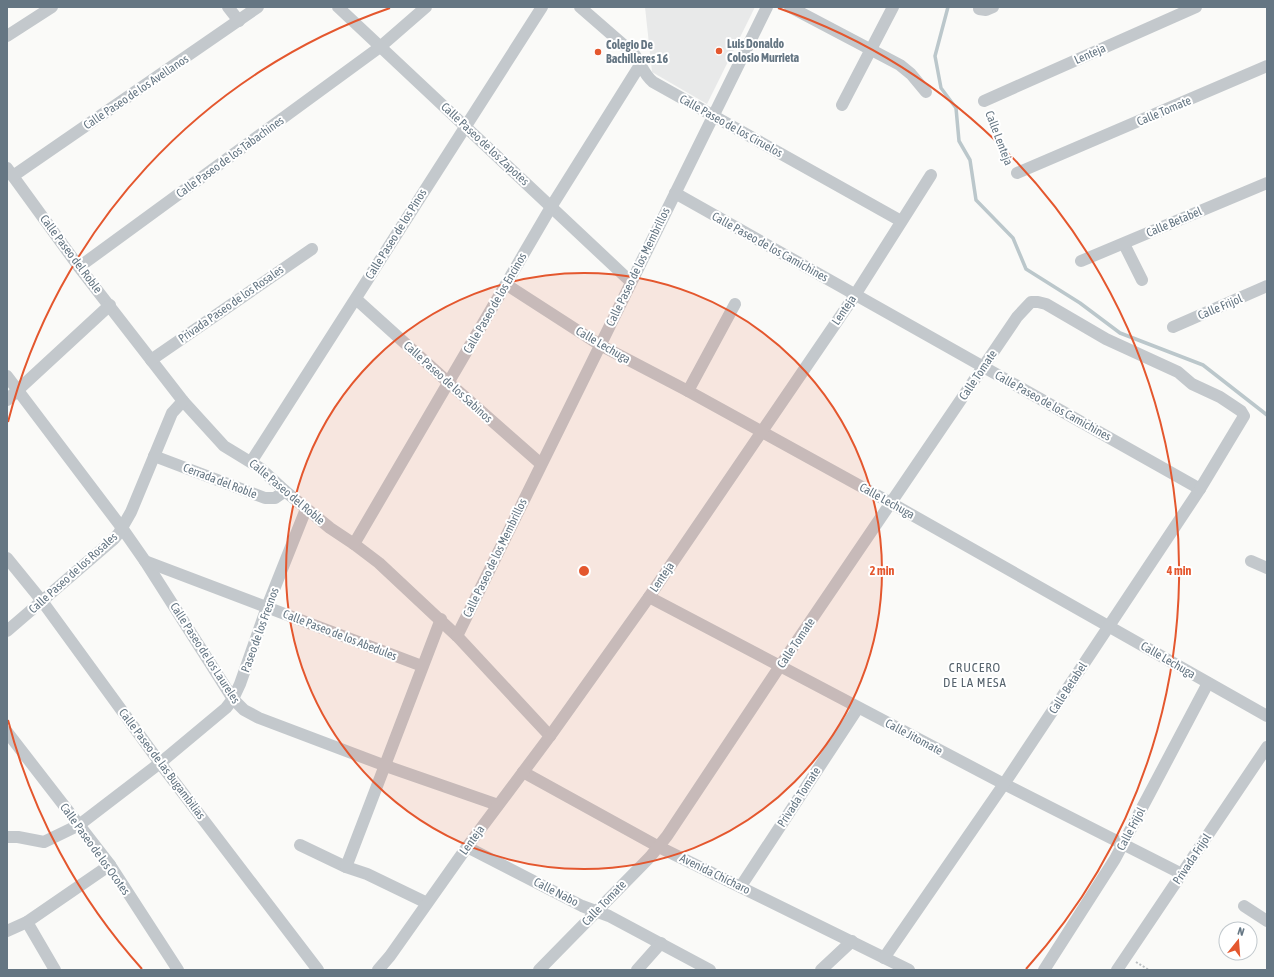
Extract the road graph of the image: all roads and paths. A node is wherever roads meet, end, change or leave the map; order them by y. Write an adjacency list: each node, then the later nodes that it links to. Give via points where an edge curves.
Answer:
1 (52, 7): 14 (street)
2 (228, 7): 15 (street)
3 (258, 7): 15 (street, Calle Paseo de los Avellanos)
4 (338, 7): 17 (street, Calle Paseo de los Zapotes)
5 (426, 7): 17 (street, Calle Paseo de los Tabachines)
6 (542, 7): 25 (street, Calle Paseo de los Pinos)
7 (580, 7): 19 (street, Calle Paseo de los Ciruelos, via 634,54)
8 (767, 7): 24 (street, Calle Paseo de los Membrillos)
9 (790, 7): 18 (street)
10 (893, 7): 18 (street)
11 (992, 7): 13 (street, via 986,10)
12 (1196, 7): 22 (street, Lenteja)
13 (979, 9)
14 (33, 12): 16 (street)
15 (239, 21): 26 (street, Calle Paseo de los Avellanos)
16 (7, 36)
17 (380, 46): 25 (street, Calle Paseo de los Zapotes); 36 (street, Calle Paseo de los Tabachines)
18 (871, 49): 21 (street, via 906,69); 23 (street)
19 (640, 65): 24 (street, Calle Paseo de los Ciruelos, via 653,82); 31 (street, Calle Paseo de los Encinos)
20 (1267, 66): 27 (street, Calle Tomate)
21 (926, 92)
22 (984, 101): 27 (path, Calle Lenteja, via 1010,170)
23 (842, 105)
24 (713, 116): 30 (street, Calle Paseo de los Membrillos); 32 (street, Calle Paseo de los Ciruelos)
25 (465, 126): 31 (street, Calle Paseo de los Zapotes); 42 (street, Calle Paseo de los Pinos)
26 (10, 172): 36 (street, Calle Paseo del Roble)
27 (1017, 173)
28 (930, 175): 32 (street, Lenteja)
29 (1267, 183): 33 (street, Calle Betabel)
30 (675, 193): 38 (street, Calle Paseo de los Membrillos); 41 (street, Calle Paseo de los Camichines)
31 (551, 207): 38 (street, Calle Paseo de los Zapotes); 39 (street, Calle Paseo de los Encinos)
32 (901, 221): 41 (street, Lenteja)
33 (1124, 244): 35 (street, Calle Betabel); 37 (street)
34 (312, 249): 47 (street, Privada Paseo de los Rosales)
35 (1081, 262)
36 (79, 267): 44 (street, Calle Paseo del Roble)
37 (1142, 280)
38 (631, 282): 46 (street, Calle Paseo de los Membrillos)
39 (507, 285): 46 (street, Calle Lechuga); 50 (street, Calle Paseo de los Encinos)
40 (1267, 286): 45 (street, Calle Frijol)
41 (855, 294): 48 (street, Calle Paseo de los Camichines); 56 (street, Lenteja)
42 (356, 298): 50 (street, Calle Paseo de los Sabinos); 58 (street, Calle Paseo de los Pinos)
43 (735, 304): 52 (street)
44 (110, 305): 47 (street, Calle Paseo del Roble); 51 (street)
45 (1173, 327)
46 (600, 345): 52 (street, Calle Lechuga); 59 (street, Calle Paseo de los Membrillos)
47 (151, 360): 54 (street, Calle Paseo del Roble)
48 (983, 367): 55 (street, Calle Tomate, via 1026,306 1034,302 1046,304 1106,339 1178,372 1192,384); 60 (street, Calle Paseo de los Camichines); 62 (street, Calle Tomate)
49 (7, 376): 51 (street, Calle Paseo de los Laureles)
50 (449, 383): 59 (street, Calle Paseo de los Sabinos); 65 (street, Calle Paseo de los Encinos)
51 (18, 390): 53 (street); 64 (street, Calle Paseo de los Laureles)
52 (688, 391): 56 (street, Calle Lechuga)
53 (7, 400)
54 (183, 401): 57 (street, Calle Paseo de los Rosales, via 174,409); 58 (street, Calle Paseo del Roble, via 224,446)
55 (1244, 414): 60 (street, Calle Betabel)
56 (761, 431): 62 (street, Calle Lechuga); 70 (street, Lenteja)
57 (154, 456): 61 (street, Cerrada del Roble, via 265,498 275,498); 64 (street, Calle Paseo de los Rosales)
58 (251, 462): 61 (street, Calle Paseo del Roble)
59 (541, 464): 76 (street, Calle Paseo de los Membrillos)
60 (1200, 489): 74 (street, Calle Betabel)
61 (285, 491): 63 (street, Calle Paseo del Roble)
62 (891, 503): 74 (street, Calle Lechuga); 78 (street, Calle Tomate)
63 (306, 509): 65 (street, Calle Paseo del Roble); 72 (street, Paseo de los Fresnos)
64 (122, 528): 67 (street, Calle Paseo de los Laureles); 71 (street, Calle Paseo de los Rosales, via 114,540)
65 (354, 544): 73 (street, Calle Paseo del Roble, via 379,563)
66 (7, 558): 71 (street, Calle Paseo de las Bugambilias)
67 (145, 561): 72 (street, Calle Paseo de los Abedules); 80 (street, Calle Paseo de los Laureles)
68 (1251, 561): 69 (street)
69 (1267, 568)
70 (649, 596): 78 (street, Calle Jitomate); 84 (street, Lenteja)
71 (42, 601): 75 (street, Calle Paseo de los Rosales); 86 (street, Calle Paseo de las Bugambilias)
72 (267, 607): 77 (street, Calle Paseo de los Abedules); 80 (street, Paseo de los Fresnos)
73 (441, 620): 76 (street, Calle Paseo del Roble); 77 (street)
74 (1108, 626): 79 (street, Calle Lechuga); 89 (street, Calle Betabel)
75 (7, 631)
76 (457, 636): 84 (street, Calle Paseo del Roble)
77 (422, 666): 87 (street)
78 (780, 666): 81 (street, Calle Jitomate); 95 (street, Calle Tomate)
79 (1208, 683): 82 (street, Calle Lechuga); 93 (street, Calle Frijol)
80 (233, 699): 86 (street, Paseo de los Fresnos, via 226,708); 87 (street, Calle Paseo de los Laureles, via 244,710 259,718)
81 (858, 708): 89 (street, Calle Jitomate); 100 (street, Privada Tomate)
82 (1266, 712)
83 (7, 732): 91 (street, Calle Paseo de los Ocotes)
84 (550, 736): 88 (street, Lenteja)
85 (1267, 748): 99 (street, Privada Frijol)
86 (160, 763): 91 (street, Paseo de los Fresnos); 112 (street, Calle Paseo de las Bugambilias)
87 (386, 766): 90 (street, Calle Paseo de los Laureles); 98 (street)
88 (523, 772): 90 (street, Lenteja); 95 (street, Avenida Chícharo)
89 (1004, 784): 93 (street, Calle Jitomate); 109 (street, Calle Betabel)
90 (498, 805): 96 (street, Lenteja)
91 (80, 825): 92 (street, Paseo de los Fresnos, via 44,842); 97 (street, Calle Paseo de los Ocotes)
92 (7, 837)
93 (1123, 844): 99 (street, Calle Jitomate); 119 (street, Calle Frijol)
94 (300, 846): 98 (street)
95 (659, 846): 100 (street, Avenida Chícharo); 103 (street, Calle Tomate)
96 (467, 847): 101 (street, Lenteja); 103 (street, Calle Nabo)
97 (110, 865): 105 (street); 111 (street, Calle Paseo de los Ocotes)
98 (346, 867): 101 (street, via 367,874)
99 (1182, 874): 120 (street, Privada Frijol)
100 (741, 886): 107 (street, Avenida Chícharo)
101 (427, 903): 113 (street, Lenteja)
102 (1244, 906): 104 (street)
103 (596, 911): 108 (street, Calle Nabo); 114 (street, Calle Tomate)
104 (1267, 921)
105 (27, 922): 106 (street); 110 (street)
106 (7, 931)
107 (852, 942): 109 (street, Avenida Chícharo); 117 (street)
108 (661, 944): 115 (street); 116 (street, Calle Nabo)
109 (884, 958): 118 (street, Avenida Chícharo)
110 (55, 970)
111 (178, 970)
112 (318, 970)
113 (378, 970)
114 (539, 970)
115 (637, 970)
116 (710, 970)
117 (821, 970)
118 (909, 970)
119 (1044, 970)
120 (1117, 970)

